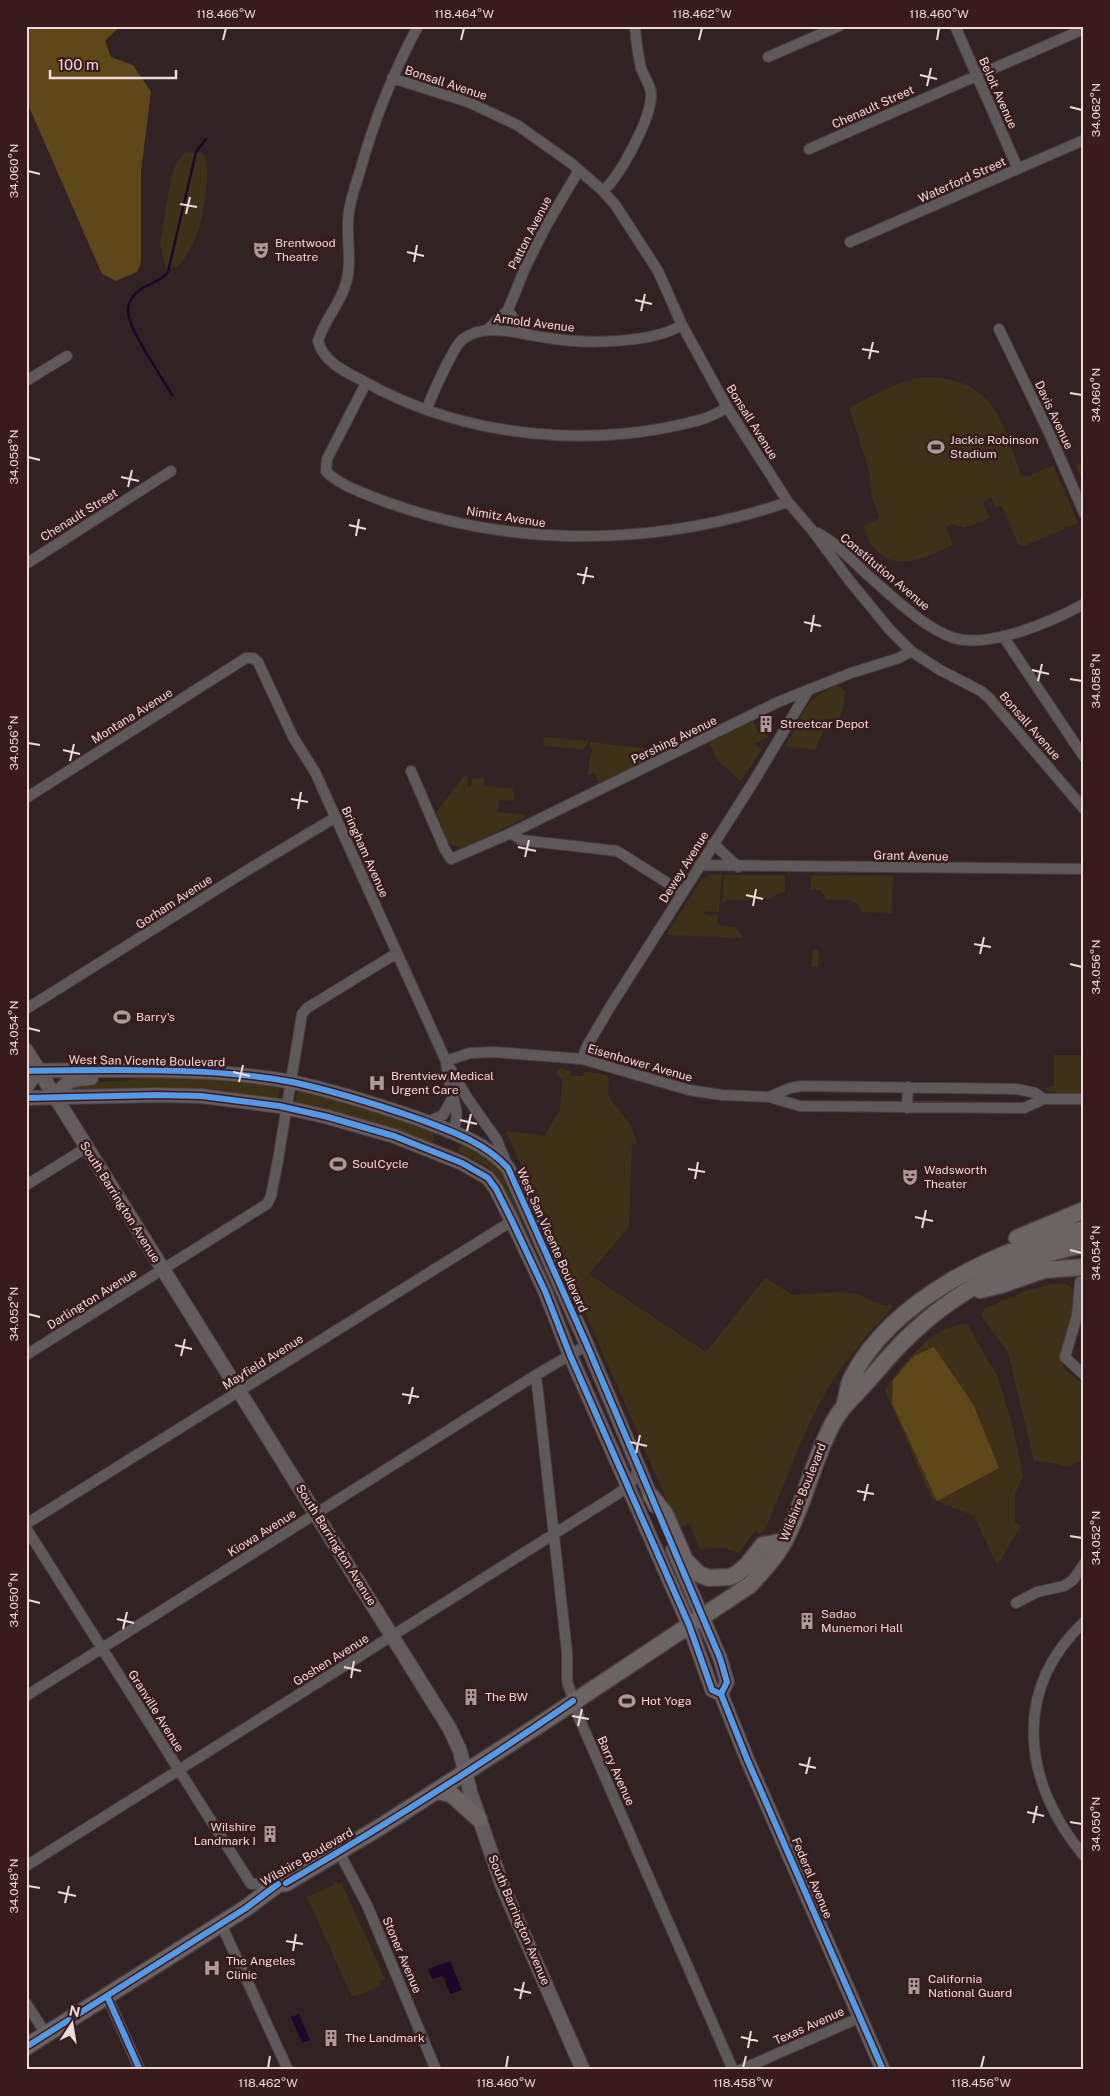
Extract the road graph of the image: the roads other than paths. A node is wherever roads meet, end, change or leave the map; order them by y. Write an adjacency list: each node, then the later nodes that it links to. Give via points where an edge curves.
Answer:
1 (418, 26): 8 (street)
2 (635, 26): 13 (street, via 640,65 651,92 650,102 634,144 613,182)
3 (838, 26): 6 (street)
4 (955, 26): 7 (street, Beloit Avenue)
5 (1084, 29): 7 (street, Chenault Street)
6 (768, 57)
7 (977, 75): 10 (street, Chenault Street); 11 (street, Beloit Avenue)
8 (392, 78): 12 (street, Bonsall Avenue, via 491,111 539,139); 22 (street, via 372,126 349,208 347,281 318,341 324,356)
9 (1084, 140): 11 (street, Waterford Street)
10 (809, 149)
11 (1018, 169): 14 (street, Waterford Street)
12 (579, 170): 13 (street, Bonsall Avenue); 15 (street, Patton Avenue, via 542,235)
13 (603, 192): 16 (street, Bonsall Avenue, via 616,206 658,271)
14 (850, 242)
15 (508, 310): 17 (street, Patton Avenue); 19 (street)
16 (682, 325): 19 (street, Arnold Avenue, via 661,334 625,340 580,341); 23 (street, Bonsall Avenue)
17 (488, 329): 19 (street, Arnold Avenue); 24 (street, Arnold Avenue, via 474,332 460,342)
18 (999, 329): 27 (street, Davis Avenue)
19 (528, 335)
20 (67, 356): 21 (street)
21 (26, 381)
22 (366, 383): 24 (street); 26 (street, Nimitz Avenue, via 327,459 326,471 340,482 427,515 526,534 596,536 695,527)
23 (727, 407): 24 (street, via 712,416 672,426 594,436 514,431); 26 (street, Bonsall Avenue)
24 (426, 410)
25 (171, 471): 29 (street, Chenault Street)
26 (788, 502): 28 (street, Bonsall Avenue)
27 (1084, 513)
28 (812, 530): 31 (street, Constitution Avenue, via 894,599 938,631 968,641); 32 (street, Bonsall Avenue, via 849,580)
29 (26, 564)
30 (1084, 604): 31 (street, Constitution Avenue, via 1036,626)
31 (1004, 636): 35 (street, Bonsall Avenue)
32 (911, 651): 34 (street, Pershing Avenue); 38 (street, Bonsall Avenue, via 989,698)
33 (253, 658): 37 (street, Montana Avenue, via 246,658); 39 (street, Bringham Avenue, via 258,662)
34 (809, 689): 40 (street, Pershing Avenue); 41 (street, Dewey Avenue)
35 (1084, 757)
36 (411, 770): 40 (street, Pershing Avenue, via 451,859)
37 (26, 798)
38 (1084, 809)
39 (336, 817): 46 (street, Bringham Avenue); 47 (street, Gorham Avenue)
40 (511, 833): 45 (street, via 520,840 617,851)
41 (713, 843): 42 (street, Dewey Avenue); 43 (street)
42 (699, 865): 43 (street, Grant Avenue); 45 (street, Dewey Avenue)
43 (738, 867): 44 (street, Grant Avenue)
44 (1084, 870)
45 (682, 892): 49 (street, Dewey Avenue, via 610,1007)
46 (397, 953): 50 (street, Bringham Avenue); 53 (street, Darlington Avenue, via 302,1014)
47 (26, 1009)
48 (26, 1050): 52 (main road, South Barrington Avenue)
49 (582, 1059): 50 (street, Eisenhower Avenue, via 494,1052 470,1053); 57 (street, Eisenhower Avenue, via 688,1090)
50 (446, 1061): 61 (street, Bringham Avenue); 69 (street, Bringham Avenue, via 497,1140)
51 (146, 1070): 52 (main road, West San Vicente Boulevard); 53 (main road, West San Vicente Boulevard, via 208,1072); 56 (main road, via 118,1078 75,1079 65,1084)
52 (33, 1071): 54 (main road); 56 (main road, South Barrington Avenue)
53 (290, 1082): 62 (street, Darlington Avenue); 64 (main road, West San Vicente Boulevard, via 375,1104)
54 (26, 1087)
55 (908, 1087): 57 (street, Eisenhower Avenue, via 801,1086); 59 (street, Eisenhower Avenue, via 1017,1089 1035,1093); 63 (street)
56 (55, 1097): 58 (main road); 62 (main road, via 201,1096); 66 (main road, South Barrington Avenue)
57 (769, 1097): 63 (street, Eisenhower Avenue, via 800,1106)
58 (26, 1098)
59 (1044, 1099): 60 (street, Eisenhower Avenue); 63 (street, Eisenhower Avenue, via 1024,1108)
60 (1084, 1099)
61 (452, 1100): 64 (street, via 443,1115); 65 (street, Bringham Avenue, via 457,1117)
62 (286, 1108): 67 (main road, via 361,1126); 75 (street, Darlington Avenue, via 274,1183 266,1204)
63 (907, 1108)
64 (427, 1122): 65 (main road, West San Vicente Boulevard); 67 (main road, via 438,1137 432,1146)
65 (453, 1133): 68 (main road, via 452,1148); 69 (main road, West San Vicente Boulevard, via 491,1152)
66 (86, 1148): 70 (street); 75 (main road, South Barrington Avenue)
67 (425, 1148): 68 (main road)
68 (462, 1163): 72 (main road, via 488,1178)
69 (508, 1168): 79 (main road, West San Vicente Boulevard)
70 (26, 1185)
71 (1084, 1210): 78 (main road, via 1034,1230 962,1266 934,1285)
72 (512, 1221): 81 (main road); 84 (street, Mayfield Avenue)
73 (1084, 1229): 78 (main road, Wilshire Boulevard, via 1020,1246 989,1260 957,1277)
74 (1084, 1245): 77 (main road, Wilshire Boulevard, via 1018,1265)
75 (163, 1270): 80 (street, Darlington Avenue); 84 (main road, South Barrington Avenue)
76 (1082, 1274): 77 (main road, via 1044,1270 1001,1286); 83 (street, via 1077,1316 1065,1357)
77 (964, 1293): 85 (main road, Wilshire Boulevard, via 906,1338)
78 (908, 1311): 85 (main road, Wilshire Boulevard, via 869,1352 851,1379)
79 (587, 1346): 81 (street, Kiowa Avenue); 86 (main road, West San Vicente Boulevard)
80 (26, 1355)
81 (570, 1355): 82 (street, Kiowa Avenue); 87 (main road)
82 (536, 1375): 89 (street, Kiowa Avenue); 91 (street, Barry Avenue)
83 (1084, 1375)
84 (240, 1392): 89 (main road, South Barrington Avenue); 90 (street, Mayfield Avenue)
85 (845, 1403): 92 (main road, Wilshire Boulevard, via 824,1440)
86 (638, 1467): 87 (street, via 636,1478); 88 (main road, West San Vicente Boulevard)
87 (628, 1487): 91 (street, Goshen Avenue); 95 (main road)
88 (650, 1496): 92 (main road, via 664,1514 685,1560 699,1574 709,1578 730,1577 748,1564 763,1545); 95 (main road, West San Vicente Boulevard)
89 (317, 1514): 97 (main road, South Barrington Avenue); 98 (street, Kiowa Avenue)
90 (26, 1526): 98 (street, Granville Avenue)
91 (554, 1534): 97 (street, Goshen Avenue); 100 (street, Barry Avenue, via 567,1652 567,1681)
92 (785, 1541): 95 (main road, Wilshire Boulevard, via 750,1585)
93 (1084, 1564): 94 (street, via 1073,1580 1064,1586 1037,1592)
94 (1016, 1603)
95 (695, 1621): 100 (main road, Wilshire Boulevard); 112 (main road, Federal Avenue, via 712,1690 721,1694)
96 (1084, 1622): 106 (street, via 1062,1648 1045,1679 1032,1728 1036,1766 1048,1800)
97 (393, 1636): 101 (street, Goshen Avenue); 102 (main road, South Barrington Avenue, via 450,1729)
98 (102, 1647): 99 (street, Kiowa Avenue); 101 (street, Granville Avenue)
99 (26, 1696)
100 (573, 1701): 102 (main road, Wilshire Boulevard); 119 (street, Barry Avenue)
101 (178, 1769): 107 (street, Goshen Avenue); 108 (street, Granville Avenue, via 251,1884)
102 (466, 1771): 103 (main road, Wilshire Boulevard); 104 (main road, South Barrington Avenue)
103 (436, 1791): 104 (main road, via 451,1794); 105 (main road, Wilshire Boulevard)
104 (479, 1819): 118 (main road, South Barrington Avenue, via 502,1885)
105 (339, 1852): 108 (main road, Wilshire Boulevard, via 286,1883); 117 (street, Stoner Avenue, via 367,1905)
106 (1084, 1856)
107 (26, 1866)
108 (278, 1884): 109 (main road, Wilshire Boulevard)
109 (221, 1924): 110 (main road, Wilshire Boulevard); 116 (street)
110 (107, 1996): 113 (main road, Wilshire Boulevard); 115 (street)
111 (26, 2003): 113 (street)
112 (861, 2017): 120 (street, Texas Avenue); 121 (main road, Federal Avenue)
113 (46, 2034): 114 (main road, Wilshire Boulevard)
114 (26, 2047)
115 (140, 2070)
116 (288, 2070)
117 (436, 2070)
118 (583, 2070)
119 (733, 2070)
120 (740, 2070)
121 (883, 2070)

